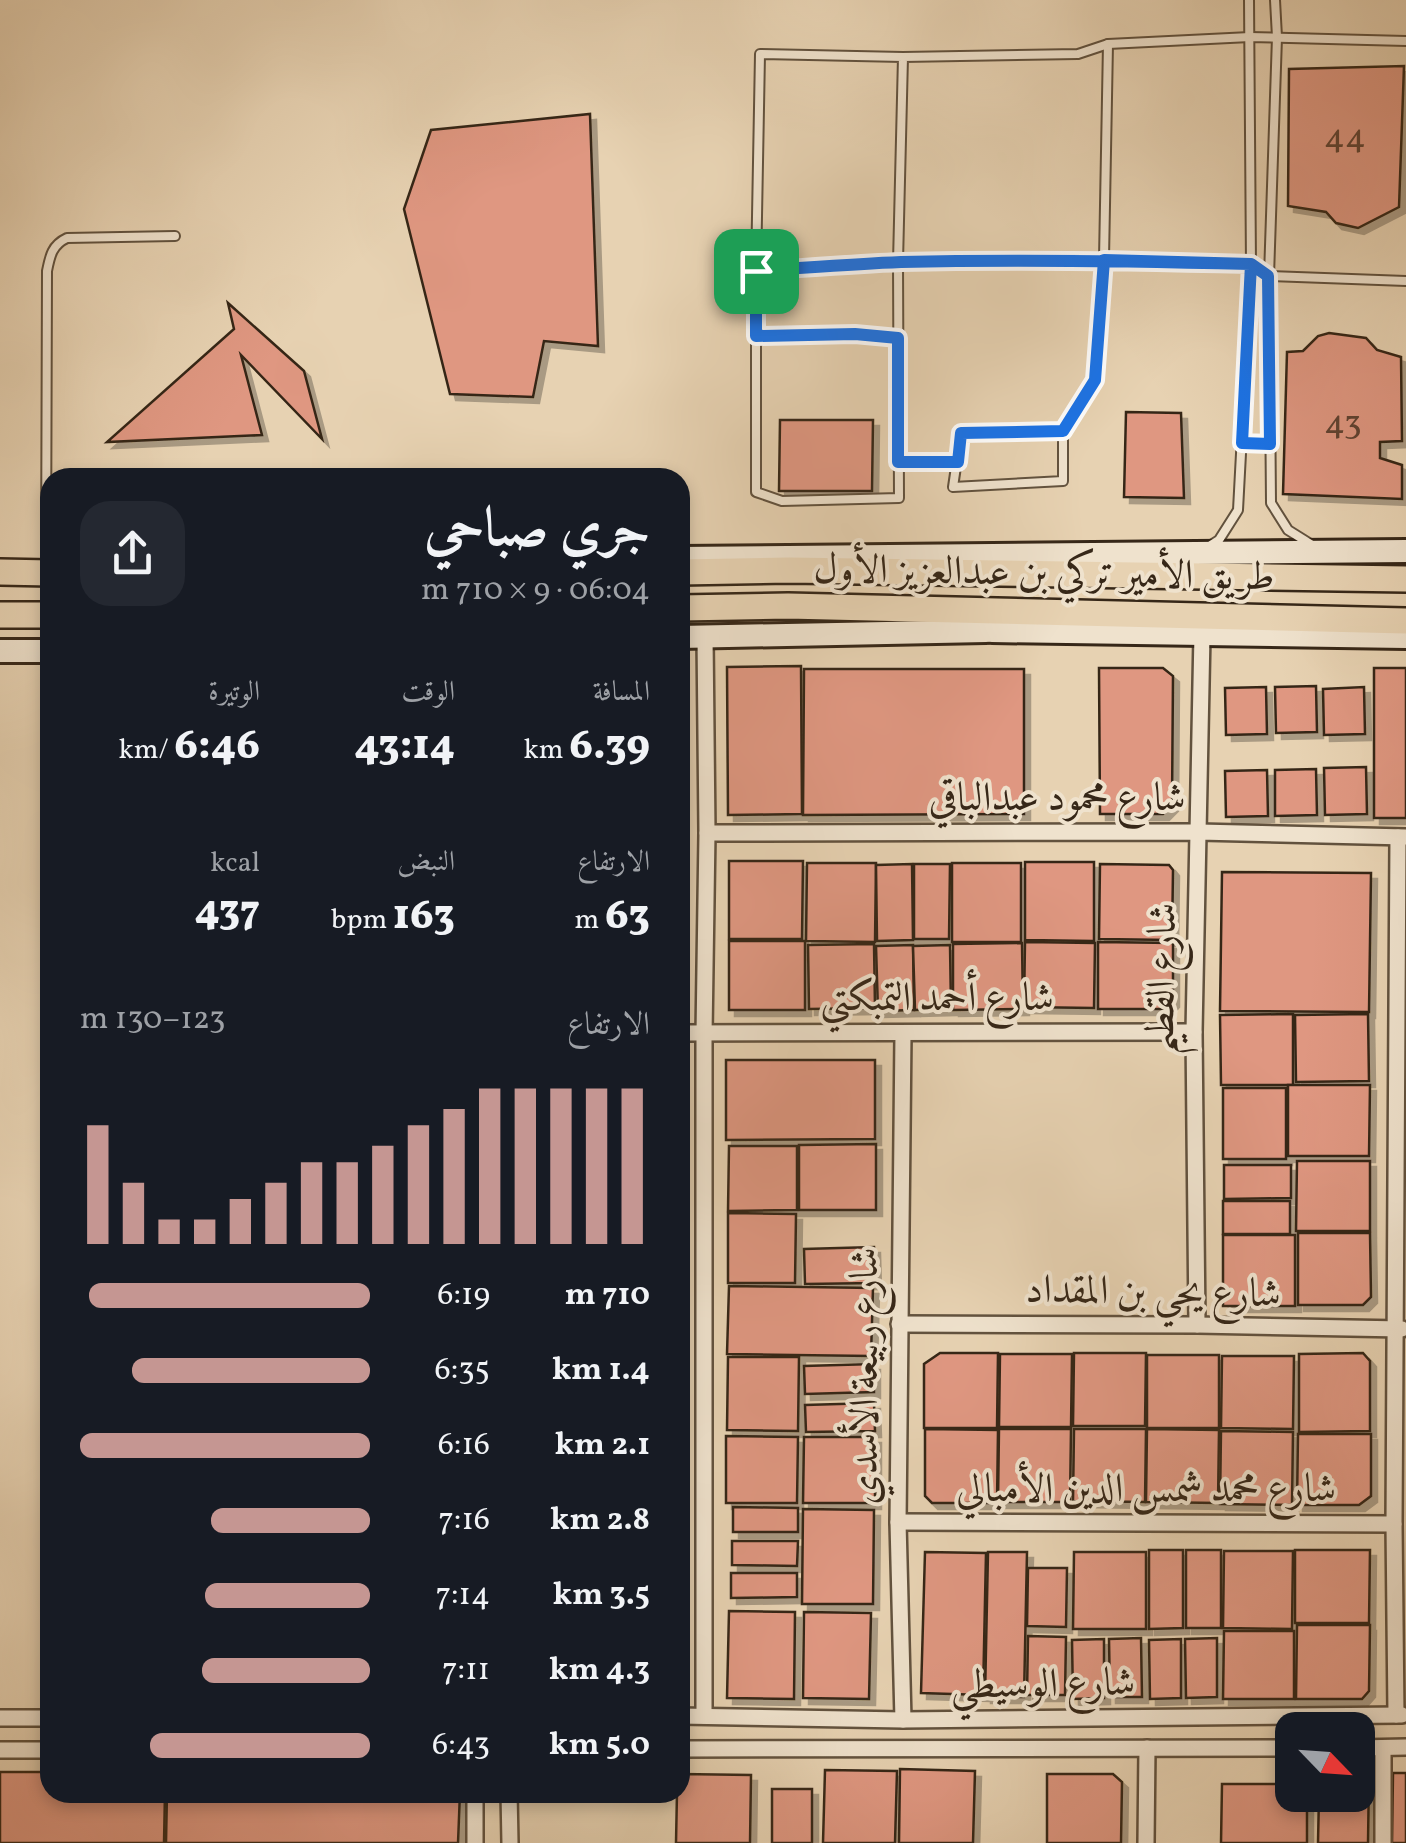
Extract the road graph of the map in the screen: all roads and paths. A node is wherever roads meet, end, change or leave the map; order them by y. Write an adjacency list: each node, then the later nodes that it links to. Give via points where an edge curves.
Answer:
1 (1250, 0): 3 (lane)
2 (1275, 0): 4 (lane)
3 (1250, 36): 4 (lane); 6 (lane); 11 (lane)
4 (1277, 37): 5 (lane); 13 (lane)
5 (1406, 41)
6 (1108, 44): 7 (lane, via 1078,54); 9 (lane)
7 (904, 57): 10 (lane); 12 (lane, via 760,54)
8 (175, 236): 22 (lane, via 66,238 50,255)
9 (1104, 260): 10 (lane); 11 (lane); 17 (lane, via 1095,380)
10 (898, 262): 12 (lane); 16 (lane)
11 (1251, 264): 13 (lane); 18 (lane)
12 (756, 271): 15 (lane)
13 (1268, 276): 14 (lane); 19 (lane)
14 (1406, 281)
15 (756, 336): 16 (lane); 20 (lane, via 756,492 782,501 899,498)
16 (898, 338): 20 (lane)
17 (1063, 431): 21 (lane, via 961,433); 21 (lane, via 1062,481 953,487)
18 (1242, 443): 19 (lane); 25 (lane, via 1238,510 1219,540)
19 (1270, 444): 23 (lane, via 1271,503 1288,530)
20 (898, 462): 21 (lane)
21 (958, 462)
22 (48, 468)
23 (1325, 552): 24 (main road); 25 (main road)
24 (1406, 552)
25 (1199, 554): 26 (main road)
26 (690, 558)
27 (0, 568): 28 (main road)
28 (40, 568)
29 (690, 572): 30 (main road, طريق الأمير تركي بن عبدالعزيز الأول)
30 (1406, 579)
31 (690, 608): 32 (main road, طريق الأمير تركي بن عبدالعزيز الأول)
32 (949, 610): 35 (main road, طريق الأمير تركي بن عبدالعزيز الأول); 36 (main road)
33 (0, 616): 34 (main road)
34 (40, 616)
35 (1406, 621)
36 (992, 631): 37 (main road); 38 (main road)
37 (1202, 634): 40 (main road); 43 (street, شارع القطيم)
38 (704, 636): 39 (main road); 44 (street)
39 (690, 637)
40 (1406, 637)
41 (0, 651): 42 (main road)
42 (40, 652)
43 (1199, 832): 44 (street, شارع محمود عبدالباقي); 45 (street, شارع محمود عبدالباقي); 46 (street, شارع القطيم)
44 (708, 833): 49 (street)
45 (1402, 838): 52 (street)
46 (1194, 1032): 48 (street, شارع أحمد التمبكتي); 51 (street, شارع القطيم)
47 (690, 1033): 49 (street, شارع أحمد التمبكتي)
48 (903, 1033): 49 (street, شارع أحمد التمبكتي); 50 (street, شارع ربيعة الأسدي)
49 (704, 1034): 57 (street)
50 (899, 1324): 51 (street, شارع يحي بن المقداد); 53 (street, شارع ربيعة الأسدي)
51 (1198, 1326): 52 (street, شارع يحي بن المقداد)
52 (1401, 1330): 54 (street)
53 (898, 1522): 54 (street, شارع محمد شمس الدين الأمبالي); 60 (street, شارع ربيعة الأسدي)
54 (1394, 1524): 55 (street)
55 (1401, 1715): 60 (street, شارع الوسيطي)
56 (690, 1716): 57 (street, شارع الوسيطي)
57 (704, 1716): 60 (street, شارع الوسيطي)
58 (0, 1718): 59 (street)
59 (40, 1718)
60 (903, 1720)
61 (1147, 1748): 62 (street, شارع الوسيطي); 66 (street, شارع الوسيطي); 73 (street)
62 (1275, 1748)
63 (1375, 1748): 64 (street)
64 (1384, 1748): 65 (street); 74 (street)
65 (1406, 1748)
66 (690, 1749)
67 (0, 1750): 68 (street)
68 (40, 1750)
69 (475, 1803): 71 (street)
70 (509, 1803): 72 (street)
71 (475, 1843)
72 (510, 1843)
73 (1146, 1843)
74 (1382, 1843)

